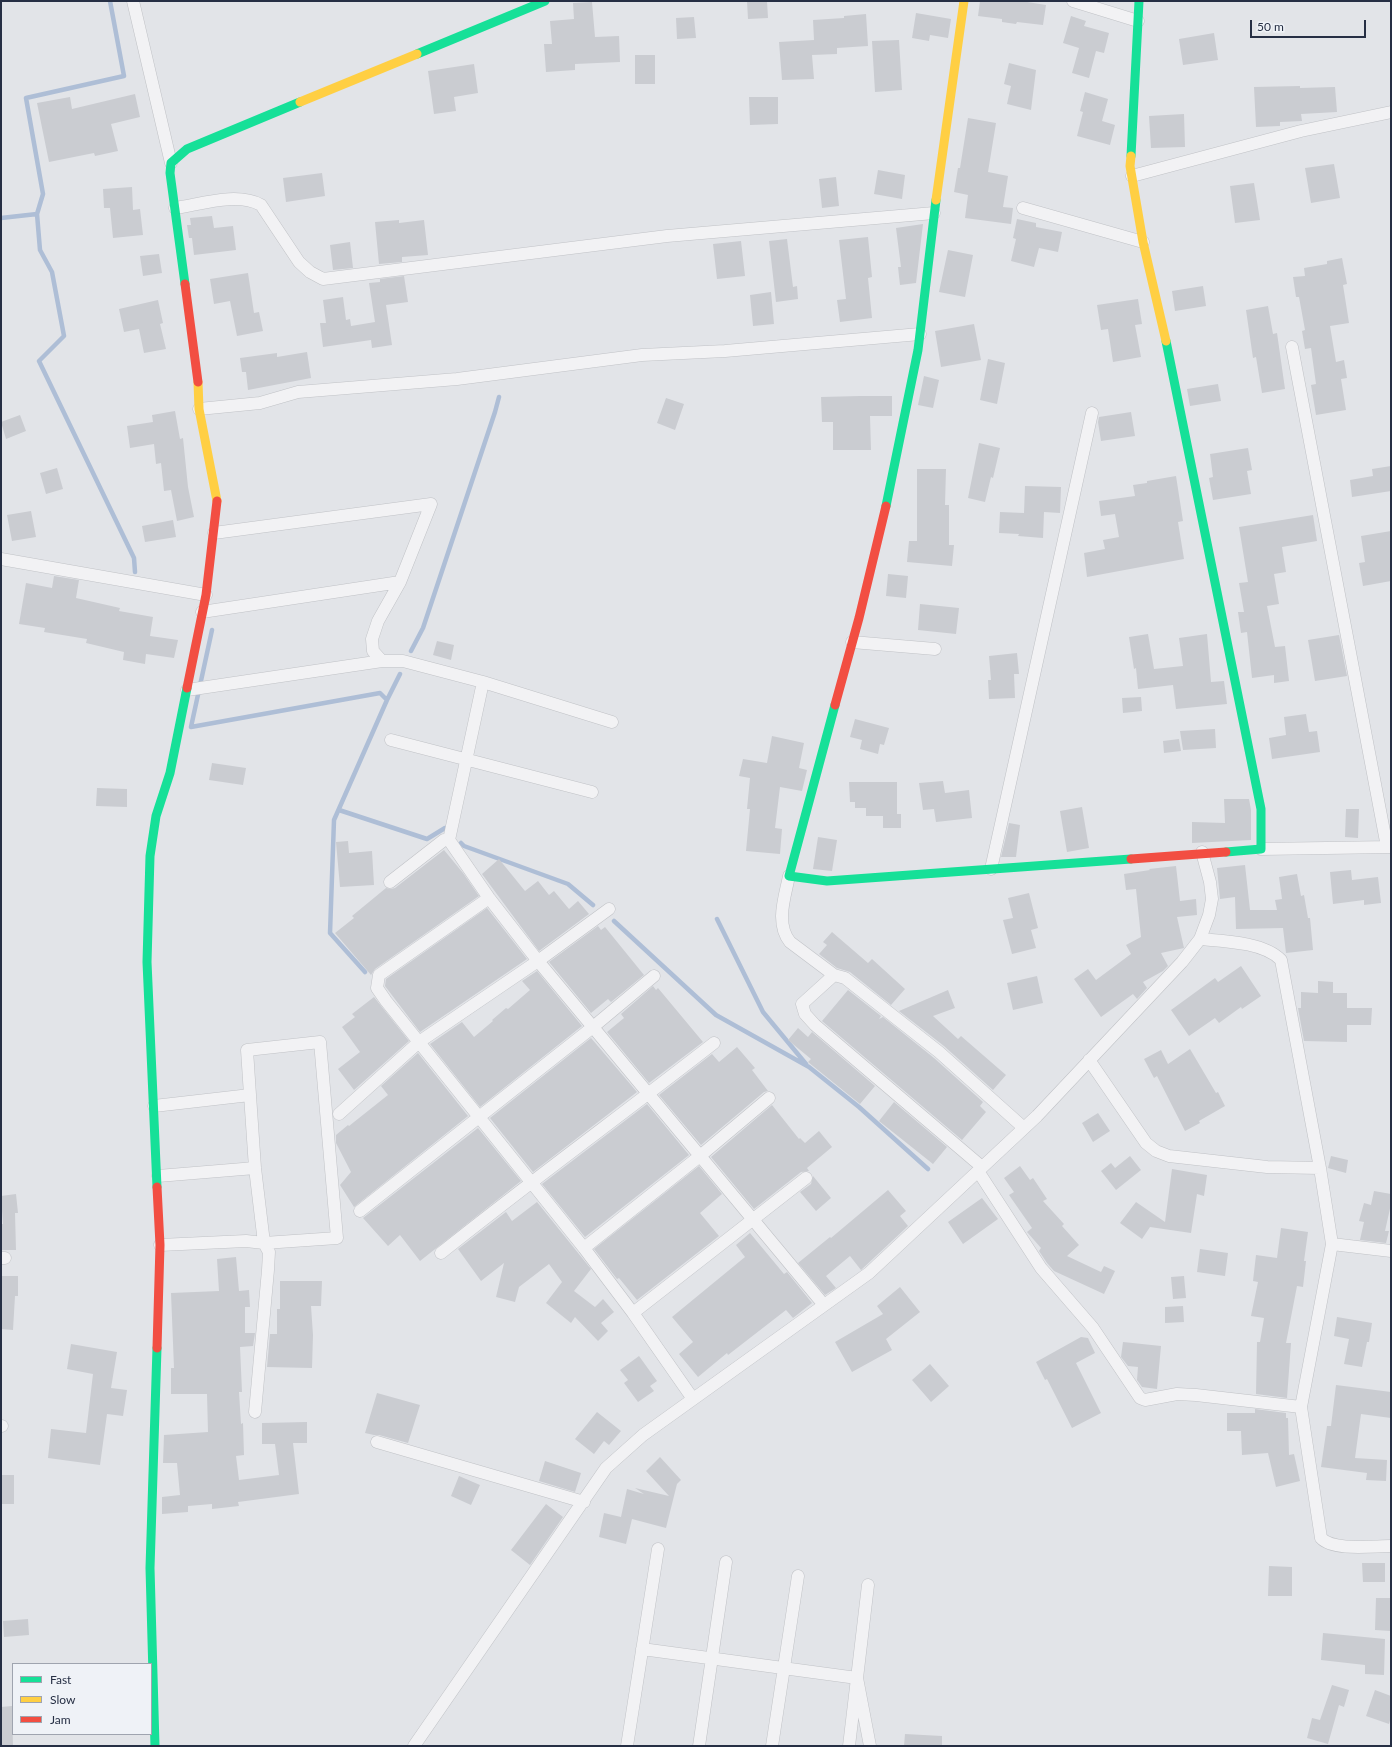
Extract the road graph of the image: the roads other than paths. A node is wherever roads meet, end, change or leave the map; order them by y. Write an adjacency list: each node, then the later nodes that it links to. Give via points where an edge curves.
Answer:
1 (133, 1): 8 (street)
2 (545, 1): 8 (street, via 187,149)
3 (964, 1): 12 (street)
4 (1073, 1): 6 (street)
5 (1139, 1): 6 (street)
6 (1138, 21): 9 (street, via 1130,166)
7 (1391, 112): 9 (street, via 1301,131)
8 (171, 163): 10 (street)
9 (1132, 176): 13 (street)
10 (175, 208): 12 (street, via 233,199 253,200 261,205 299,262 322,279 667,236); 16 (street, via 199,390)
11 (1023, 208): 13 (street)
12 (934, 214): 14 (street)
13 (1143, 242): 34 (street, via 1171,365 1261,809)
14 (920, 334): 16 (street, via 725,351 642,354 457,379 298,392 260,403); 23 (street, via 892,480)
15 (1292, 347): 33 (street)
16 (199, 409): 18 (street, via 218,504)
17 (1092, 413): 36 (street)
18 (214, 533): 20 (street, via 431,504); 21 (street)
19 (1, 559): 21 (street)
20 (400, 582): 22 (street); 25 (street, via 378,621 372,639 373,651)
21 (206, 595): 22 (street)
22 (202, 612): 27 (street)
23 (852, 642): 24 (street); 37 (street)
24 (935, 649)
25 (382, 661): 26 (street, via 403,661); 27 (street)
26 (483, 682): 28 (street); 30 (street)
27 (186, 690): 52 (street, via 170,773 156,816 150,856 147,962)
28 (612, 722)
29 (391, 740): 30 (street)
30 (465, 760): 31 (street); 32 (street)
31 (592, 792)
32 (449, 840): 38 (street, via 444,840); 39 (street)
33 (1389, 847): 34 (street)
34 (1261, 849): 35 (street)
35 (1202, 852): 36 (street); 41 (street, via 1212,899)
36 (991, 869): 37 (street, via 827,880)
37 (789, 876): 43 (street, via 782,910 785,937)
38 (390, 882)
39 (489, 898): 42 (street); 46 (street, via 379,975 377,988)
40 (609, 909): 42 (street)
41 (1200, 939): 48 (street, via 1182,962); 58 (street, via 1246,943 1281,960)
42 (538, 961): 45 (street); 46 (street)
43 (834, 975): 55 (street, via 845,978 939,1052); 59 (street, via 802,1004 805,1014)
44 (654, 976): 45 (street)
45 (593, 1028): 49 (street); 54 (street)
46 (419, 1042): 53 (street); 54 (street)
47 (714, 1043): 49 (street)
48 (1089, 1060): 55 (street); 58 (street, via 1146,1143 1156,1151 1169,1156 1267,1167)
49 (649, 1094): 56 (street); 62 (street)
50 (250, 1095): 52 (street); 57 (street); 65 (street, via 247,1050 320,1042 337,1238)
51 (769, 1098): 56 (street)
52 (154, 1106): 60 (street)
53 (340, 1114)
54 (479, 1118): 62 (street); 63 (street)
55 (1024, 1128): 59 (street)
56 (700, 1156): 64 (street); 68 (street)
57 (255, 1168): 60 (street); 65 (street)
58 (1320, 1168): 66 (street)
59 (980, 1169): 71 (street, via 869,1273); 74 (street, via 1041,1268 1093,1328 1140,1398 1145,1400 1177,1394 1196,1395)
60 (158, 1176): 67 (street)
61 (806, 1178): 64 (street)
62 (531, 1182): 68 (street); 70 (street)
63 (360, 1212)
64 (753, 1220): 71 (street); 72 (street)
65 (264, 1243): 67 (street, via 246,1241); 75 (street, via 269,1252)
66 (1332, 1244): 69 (street); 74 (street)
67 (160, 1245): 87 (street, via 150,1568)
68 (584, 1248): 72 (street)
69 (1391, 1251)
70 (441, 1253)
71 (824, 1305): 73 (street)
72 (634, 1313): 73 (street)
73 (692, 1399): 77 (street, via 643,1435 606,1468)
74 (1302, 1407): 78 (street, via 1320,1538 1326,1543 1338,1546)
75 (255, 1412)
76 (377, 1442): 77 (street)
77 (584, 1502): 88 (street)
78 (1391, 1546)
79 (658, 1550): 83 (street)
80 (726, 1562): 84 (street)
81 (798, 1576): 85 (street)
82 (868, 1585): 86 (street)
83 (642, 1649): 84 (street); 89 (street)
84 (712, 1658): 85 (street); 90 (street)
85 (784, 1668): 86 (street); 91 (street)
86 (857, 1678): 92 (street); 93 (street)
87 (155, 1746)
88 (414, 1746)
89 (627, 1746)
90 (699, 1746)
91 (772, 1746)
92 (849, 1746)
93 (870, 1746)

